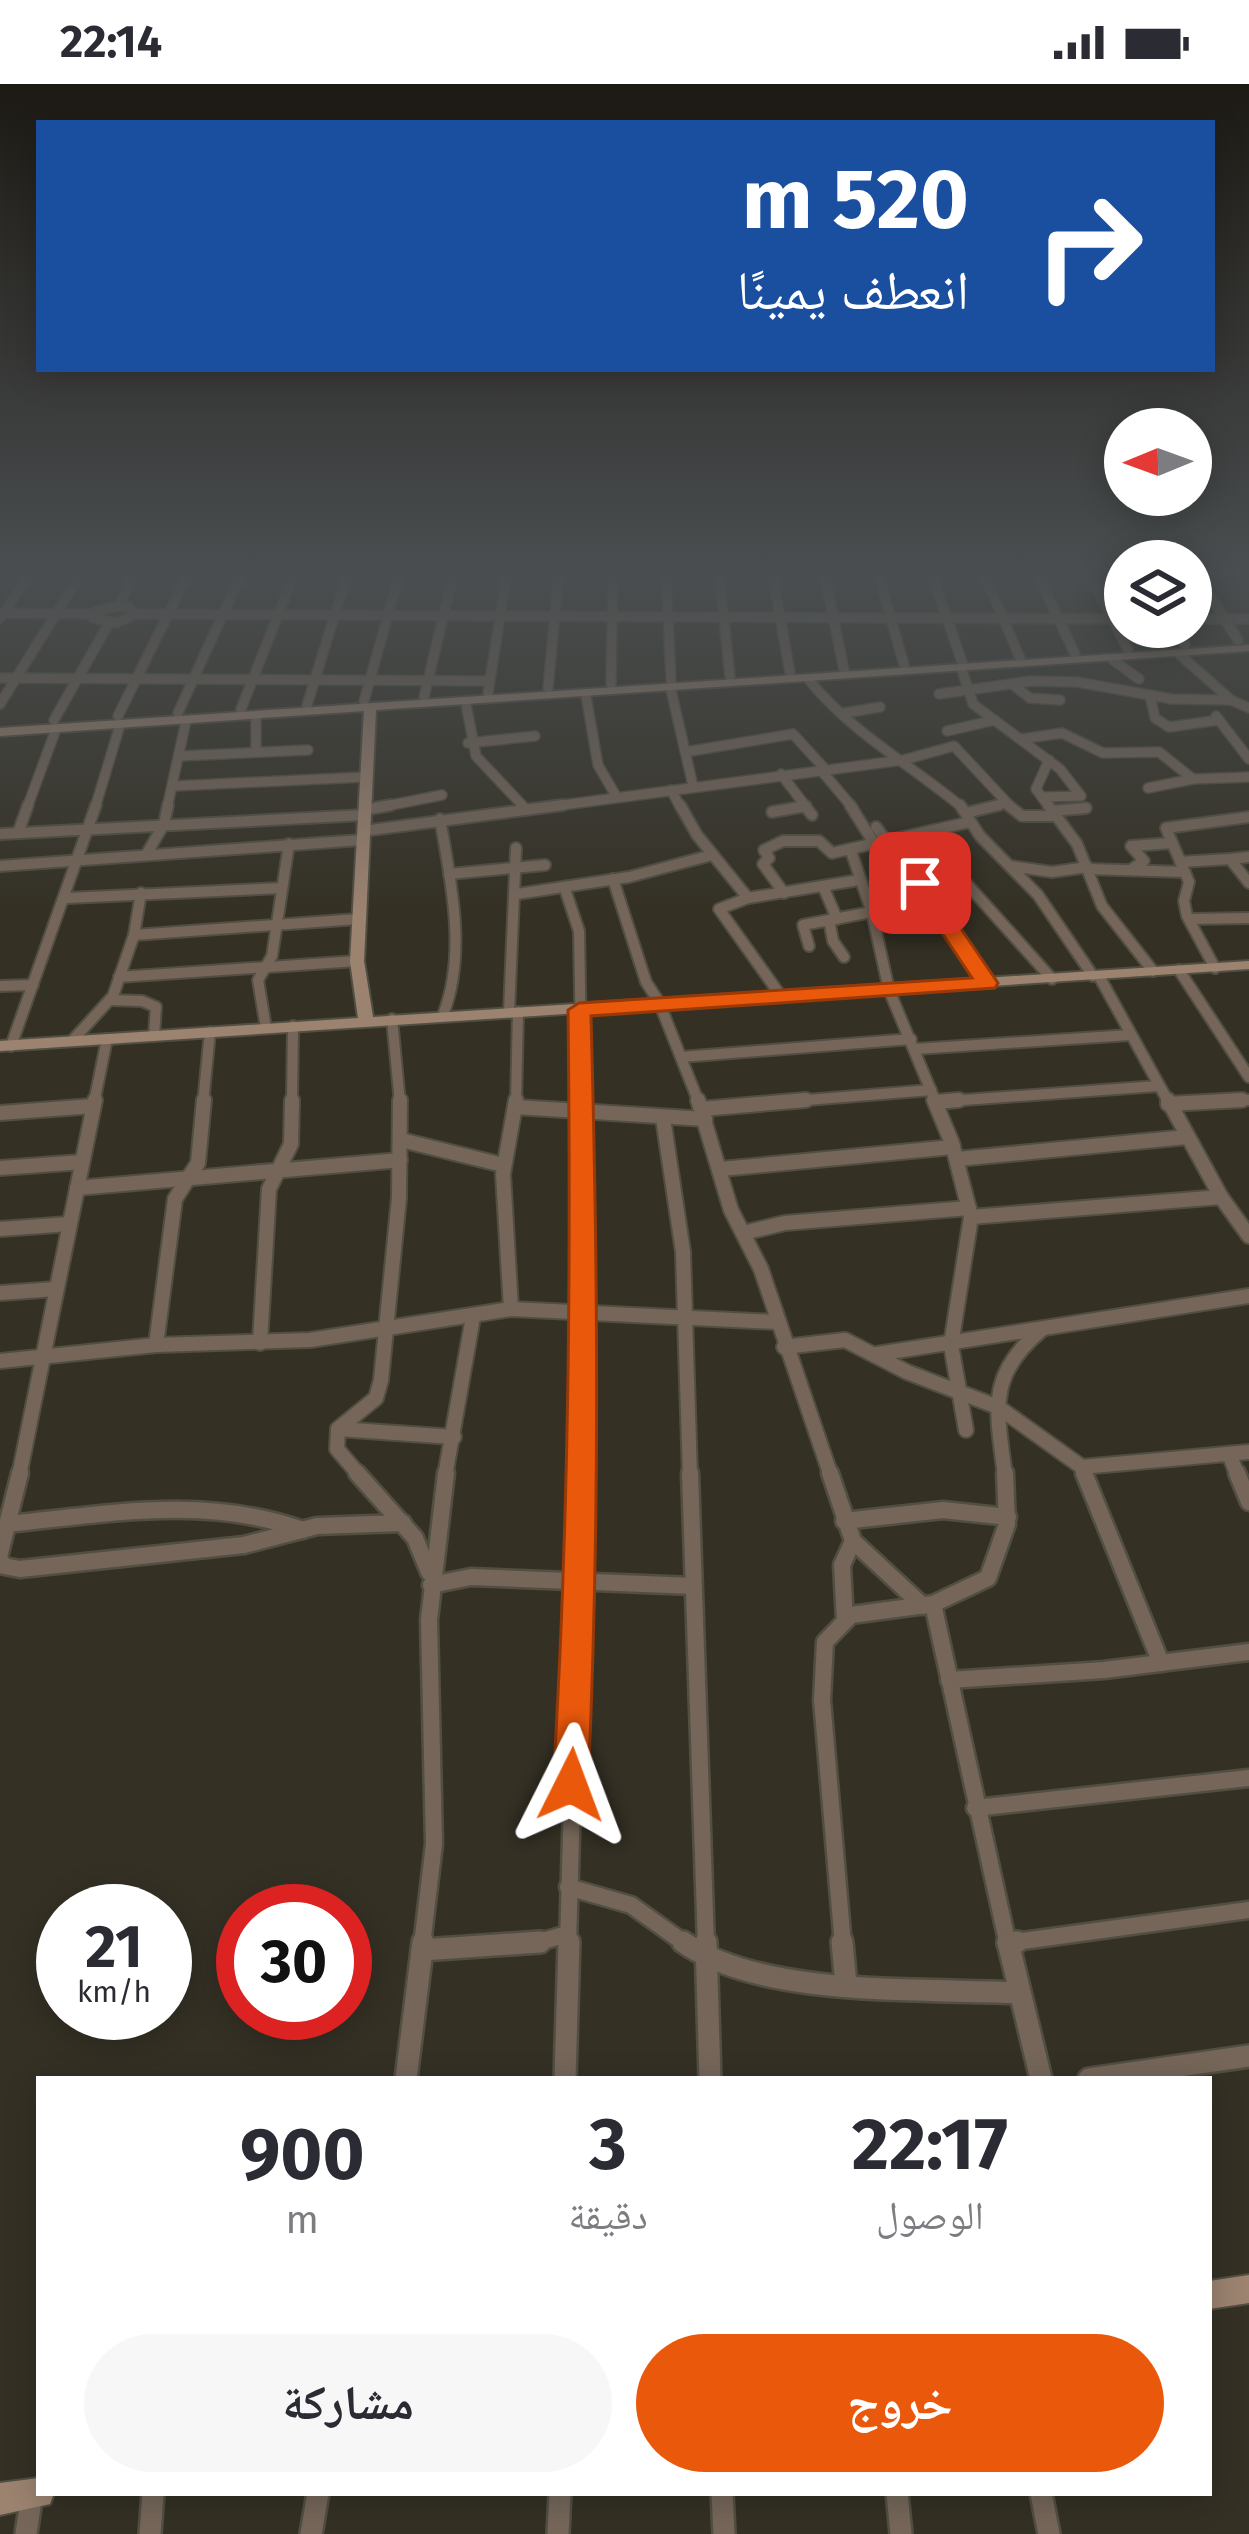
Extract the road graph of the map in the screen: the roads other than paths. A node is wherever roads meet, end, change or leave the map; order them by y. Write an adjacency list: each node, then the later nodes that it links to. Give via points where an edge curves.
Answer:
1 (72, 686): 42 (street)
2 (131, 686): 39 (street)
3 (190, 686): 36 (street)
4 (248, 686): 32 (street)
5 (311, 686): 29 (street)
6 (369, 686): 30 (street)
7 (427, 686): 24 (street)
8 (482, 686): 18 (street)
9 (583, 686): 19 (street)
10 (668, 686): 23 (street)
11 (671, 686): 50 (street)
12 (816, 686): 34 (street)
13 (968, 686): 20 (street)
14 (995, 686): 20 (street)
15 (1015, 686): 25 (street, via 1030,698)
16 (1108, 686): 22 (street)
17 (1218, 686): 27 (street)
18 (488, 687): 19 (street); 24 (street)
19 (548, 688)
20 (969, 690): 21 (street); 40 (street, via 973,704)
21 (939, 694)
22 (1150, 695): 26 (street); 38 (street, via 1155,718 1169,727)
23 (586, 696): 28 (street); 65 (street, via 598,765)
24 (424, 697): 30 (street)
25 (1060, 700)
26 (1205, 700): 27 (street); 38 (street)
27 (1231, 700): 33 (street)
28 (466, 704): 30 (street); 47 (street)
29 (307, 705): 30 (street); 32 (street)
30 (367, 706): 37 (street); 57 (street)
31 (880, 707): 34 (street)
32 (241, 709): 35 (street)
33 (1249, 709): 38 (street)
34 (844, 713): 53 (street, via 878,750)
35 (220, 715): 36 (street); 37 (street)
36 (182, 717): 39 (street); 51 (street)
37 (256, 717): 49 (street)
38 (1216, 717): 52 (street)
39 (119, 720): 42 (street); 78 (street)
40 (995, 720): 43 (street); 46 (street)
41 (0, 723): 42 (street)
42 (55, 724): 44 (street); 79 (street)
43 (947, 731)
44 (0, 732)
45 (535, 736): 47 (street)
46 (1021, 740): 54 (street); 59 (street, via 1062,734 1103,753 1159,752)
47 (468, 743): 68 (street, via 477,764)
48 (308, 750): 49 (street)
49 (256, 752): 51 (street)
50 (685, 752): 55 (street, via 794,734); 61 (street)
51 (179, 756): 60 (street)
52 (1249, 759)
53 (903, 760): 55 (street); 67 (street, via 954,746); 74 (street)
54 (1049, 760): 66 (street, via 1034,785); 66 (street, via 1081,796)
55 (822, 769): 56 (street); 85 (street)
56 (781, 774): 61 (street); 71 (street, via 809,811)
57 (364, 777): 60 (street); 70 (street)
58 (1249, 777): 59 (street)
59 (1192, 779): 62 (street)
60 (173, 786): 76 (street)
61 (693, 786): 63 (street)
62 (1148, 788)
63 (671, 790): 65 (street); 89 (street)
64 (442, 795): 70 (street)
65 (616, 796): 68 (street)
66 (1042, 797): 72 (street)
67 (1006, 803): 72 (street, via 1022,816); 74 (street)
68 (524, 807): 75 (street)
69 (1086, 808): 72 (street)
70 (364, 812): 76 (street); 82 (street)
71 (772, 812)
72 (1052, 813): 97 (street)
73 (1249, 817): 83 (street, via 1166,828)
74 (968, 818): 81 (street); 95 (street)
75 (440, 819): 82 (street); 100 (street)
76 (164, 824): 78 (street); 88 (street)
77 (877, 827): 85 (street)
78 (91, 829): 79 (street); 92 (street)
79 (18, 833): 80 (street)
80 (0, 834)
81 (923, 835): 85 (street); 131 (street)
82 (362, 836): 84 (street); 116 (street)
83 (1172, 843): 96 (street); 99 (street, via 1131,846 1144,861)
84 (289, 844): 88 (street); 106 (street)
85 (880, 844): 87 (street); 132 (street, via 957,933)
86 (516, 848): 98 (street)
87 (851, 850): 103 (street); 108 (street, via 832,853 808,838 764,850 763,864)
88 (146, 855): 92 (street)
89 (712, 855): 102 (street); 112 (street)
90 (1249, 857): 91 (street)
91 (1229, 859): 96 (street); 104 (street)
92 (80, 860): 94 (street); 111 (street)
93 (544, 865): 98 (street)
94 (3, 866): 101 (street)
95 (1011, 866): 97 (street); 129 (street)
96 (1183, 867): 99 (street); 117 (street)
97 (1089, 868): 99 (street); 128 (street, via 1096,896)
98 (515, 869): 100 (street); 110 (street)
99 (1132, 869)
100 (449, 874): 141 (street, via 455,952)
101 (0, 879)
102 (614, 879): 107 (street); 138 (street)
103 (859, 880): 105 (street); 114 (street)
104 (1249, 883)
105 (823, 886): 108 (street); 118 (street)
106 (282, 888): 109 (street); 119 (street)
107 (566, 889): 110 (street); 139 (street, via 579,931)
108 (784, 892): 112 (street)
109 (141, 893): 111 (street); 120 (street)
110 (517, 894): 140 (street)
111 (67, 898): 133 (street)
112 (748, 898): 136 (street, via 719,909)
113 (903, 906): 114 (street)
114 (872, 914): 118 (street); 135 (street)
115 (1249, 918): 117 (street)
116 (358, 919): 119 (street); 123 (street)
117 (1189, 919): 126 (street)
118 (833, 920): 121 (street, via 803,925); 122 (street, via 833,941)
119 (277, 925): 120 (street); 125 (street)
120 (134, 935): 130 (street)
121 (808, 946)
122 (844, 956)
123 (357, 961): 125 (street); 143 (street)
124 (1249, 965): 126 (street)
125 (268, 967): 130 (street); 145 (street, via 258,980)
126 (1215, 968): 127 (street)
127 (1179, 970): 128 (street); 154 (street)
128 (1153, 971): 129 (street)
129 (1096, 976): 131 (street); 147 (street)
130 (119, 977): 137 (street)
131 (1052, 979): 132 (street)
132 (987, 983): 135 (street)
133 (33, 985): 134 (street); 152 (street)
134 (0, 986)
135 (890, 990): 136 (street); 151 (street)
136 (782, 996): 138 (street)
137 (110, 1000): 148 (street, via 156,1007); 150 (street)
138 (659, 1002): 139 (street); 153 (street)
139 (579, 1010): 140 (street); 162 (street)
140 (513, 1012): 141 (street); 160 (street)
141 (443, 1015): 142 (street)
142 (392, 1018): 143 (street); 166 (street)
143 (366, 1020): 144 (street)
144 (293, 1026): 145 (street); 173 (street, via 291,1144)
145 (266, 1028): 146 (street)
146 (210, 1032): 148 (street); 174 (street, via 198,1163)
147 (1130, 1035): 151 (street); 155 (street)
148 (154, 1036): 149 (street)
149 (107, 1039): 150 (street); 159 (street)
150 (72, 1042): 152 (street)
151 (913, 1044): 153 (street); 156 (street)
152 (5, 1046)
153 (681, 1057): 163 (street)
154 (1249, 1077)
155 (1158, 1085): 156 (street); 158 (street)
156 (934, 1096): 163 (street); 167 (street)
157 (1249, 1100): 158 (street)
158 (1168, 1104): 165 (street)
159 (93, 1106): 161 (street); 169 (street)
160 (516, 1107): 162 (street); 170 (street)
161 (0, 1113)
162 (584, 1113): 164 (street); 186 (street)
163 (703, 1114): 164 (street); 172 (street)
164 (663, 1118): 187 (street)
165 (1187, 1137): 167 (street); 176 (street)
166 (401, 1140): 168 (street); 170 (street)
167 (955, 1153): 172 (street); 177 (street)
168 (400, 1160): 173 (street); 190 (street)
169 (82, 1162): 171 (street); 175 (street)
170 (503, 1165): 185 (street)
171 (0, 1168)
172 (722, 1169): 180 (street)
173 (278, 1170): 174 (street); 192 (street, via 269,1189)
174 (189, 1178): 175 (street); 193 (street, via 176,1199)
175 (77, 1188): 178 (street)
176 (1221, 1197): 177 (street); 181 (street)
177 (970, 1213): 180 (street, via 785,1223); 194 (street)
178 (70, 1224): 179 (street); 182 (street)
179 (0, 1229)
180 (743, 1233): 189 (street)
181 (1249, 1236)
182 (56, 1288): 183 (street); 197 (street)
183 (0, 1293)
184 (1249, 1296): 191 (street)
185 (511, 1309): 186 (street); 188 (street)
186 (585, 1311): 187 (street); 215 (street)
187 (686, 1315): 189 (street); 217 (street)
188 (473, 1317): 190 (street); 203 (street)
189 (776, 1322): 195 (street)
190 (385, 1327): 192 (street); 201 (street, via 376,1398)
191 (1041, 1330): 194 (street); 200 (street, via 1004,1364)
192 (260, 1342): 193 (street)
193 (156, 1345): 197 (street)
194 (951, 1345): 196 (street); 199 (street)
195 (784, 1347): 196 (street, via 845,1340); 209 (street)
196 (877, 1354): 199 (street)
197 (43, 1357): 198 (street); 211 (street)
198 (0, 1361)
199 (957, 1391): 200 (street); 202 (street)
200 (998, 1407): 206 (street); 208 (street)
201 (338, 1429): 203 (street); 210 (street, via 337,1449)
202 (966, 1430)
203 (454, 1437): 216 (street)
204 (1249, 1452): 205 (street)
205 (1229, 1454): 206 (street); 207 (street)
206 (1082, 1467): 221 (street)
207 (1249, 1502)
208 (1008, 1517): 209 (street, via 943,1510); 218 (street, via 988,1578)
209 (844, 1521): 213 (street)
210 (403, 1523): 212 (street); 216 (street, via 426,1558)
211 (7, 1524): 212 (street, via 226,1507); 214 (street)
212 (304, 1530): 214 (street, via 244,1545 20,1569)
213 (853, 1541): 218 (street); 219 (street, via 842,1564)
214 (0, 1557)
215 (581, 1582): 216 (street, via 471,1577); 217 (street); 225 (street)
216 (431, 1585): 229 (street, via 434,1844)
217 (693, 1586): 230 (street)
218 (928, 1605): 219 (street); 222 (street)
219 (845, 1621): 231 (street, via 821,1658)
220 (1249, 1652): 221 (street)
221 (1161, 1663): 222 (street)
222 (949, 1680): 224 (street)
223 (1249, 1778): 224 (street)
224 (975, 1808): 228 (street)
225 (568, 1887): 227 (street); 230 (street, via 631,1905)
226 (1249, 1910): 228 (street)
227 (567, 1934): 229 (street, via 528,1945); 235 (street)
228 (1008, 1943): 232 (street)
229 (422, 1950): 234 (street)
230 (707, 1958): 231 (street, via 795,1981); 236 (street)
231 (846, 1984): 232 (street)
232 (1020, 1994): 237 (street)
233 (1249, 2056): 238 (street)
234 (406, 2076)
235 (565, 2076)
236 (710, 2076)
237 (1040, 2076)
238 (1110, 2076)
239 (1249, 2289): 240 (street)
240 (1212, 2295)
241 (36, 2493): 248 (street); 249 (street)
242 (153, 2496): 250 (street)
243 (317, 2496): 251 (street)
244 (560, 2496): 252 (street)
245 (722, 2496): 253 (street)
246 (897, 2496): 254 (street)
247 (1042, 2496): 255 (street)
248 (0, 2499)
249 (26, 2534)
250 (150, 2534)
251 (311, 2534)
252 (559, 2534)
253 (724, 2534)
254 (901, 2534)
255 (1049, 2534)

